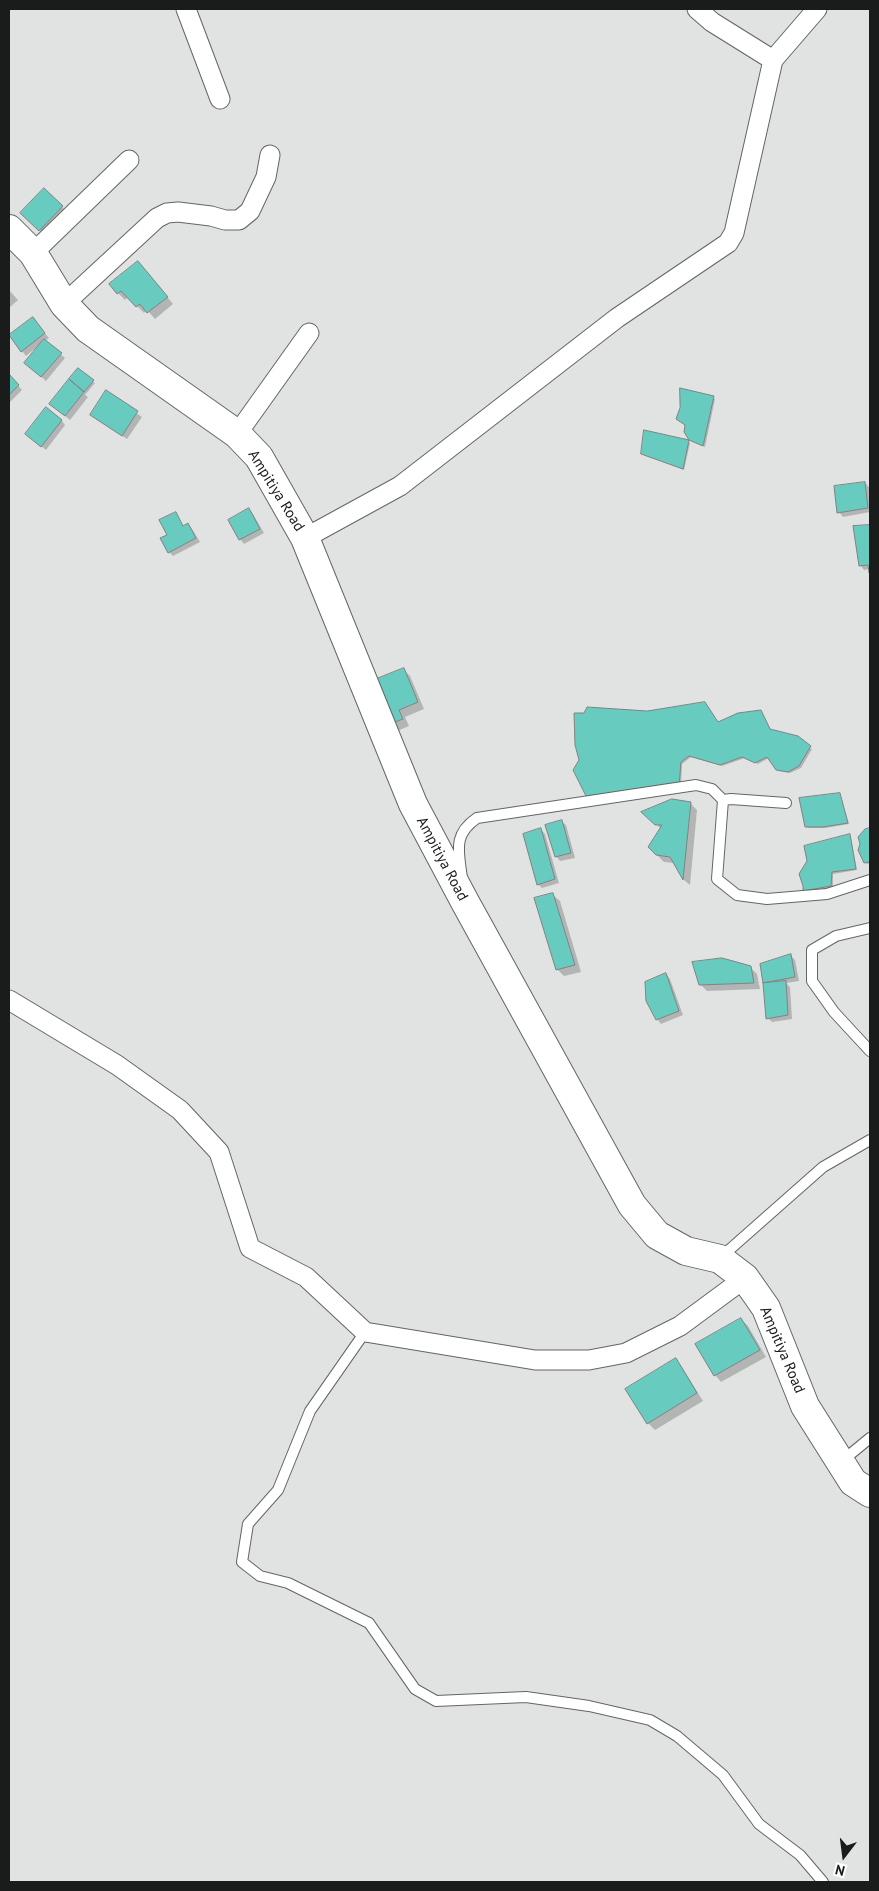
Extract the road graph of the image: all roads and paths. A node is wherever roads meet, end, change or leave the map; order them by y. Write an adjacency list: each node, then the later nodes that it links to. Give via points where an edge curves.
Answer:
1 (186, 9): 5 (street)
2 (697, 9): 4 (street)
3 (817, 9): 4 (street)
4 (773, 60): 13 (street, via 734,233 728,243 617,318 400,486)
5 (220, 99)
6 (270, 155): 10 (street, via 266,177 250,211 238,220 167,213 157,218)
7 (129, 160): 9 (street)
8 (9, 229): 9 (main road, Ampitiya Road)
9 (33, 253): 10 (main road, Ampitiya Road)
10 (64, 304): 12 (main road, Ampitiya Road, via 88,329)
11 (309, 333): 12 (street)
12 (237, 434): 13 (main road, Ampitiya Road, via 259,457)
13 (305, 538): 17 (main road, Ampitiya Road, via 414,804)
14 (723, 800): 15 (lane); 16 (lane, via 717,879 737,895 766,899 827,894); 17 (lane, via 712,789 696,785 477,818 465,826 459,840)
15 (786, 803)
16 (870, 880)
17 (465, 902): 22 (main road, Ampitiya Road, via 632,1205 656,1234 686,1251)
18 (870, 928): 20 (lane, via 836,936 812,950 812,981 834,1012)
19 (9, 1000): 24 (street, via 118,1065 180,1110 219,1152 250,1248 306,1277)
20 (870, 1050)
21 (870, 1140): 22 (lane, via 823,1167)
22 (720, 1259): 23 (main road, Ampitiya Road)
23 (745, 1278): 24 (street, via 680,1326 626,1353 589,1360 535,1360); 26 (main road, Ampitiya Road, via 766,1308 805,1406)
24 (365, 1332): 28 (lane, via 310,1411 278,1490 248,1524 242,1562 260,1576 288,1583 369,1623 415,1689 436,1701 526,1697 589,1706 650,1720 677,1736 723,1775 759,1824 800,1855)
25 (870, 1438): 26 (lane)
26 (841, 1462): 27 (main road, Ampitiya Road, via 853,1482)
27 (870, 1493)
28 (823, 1882)

